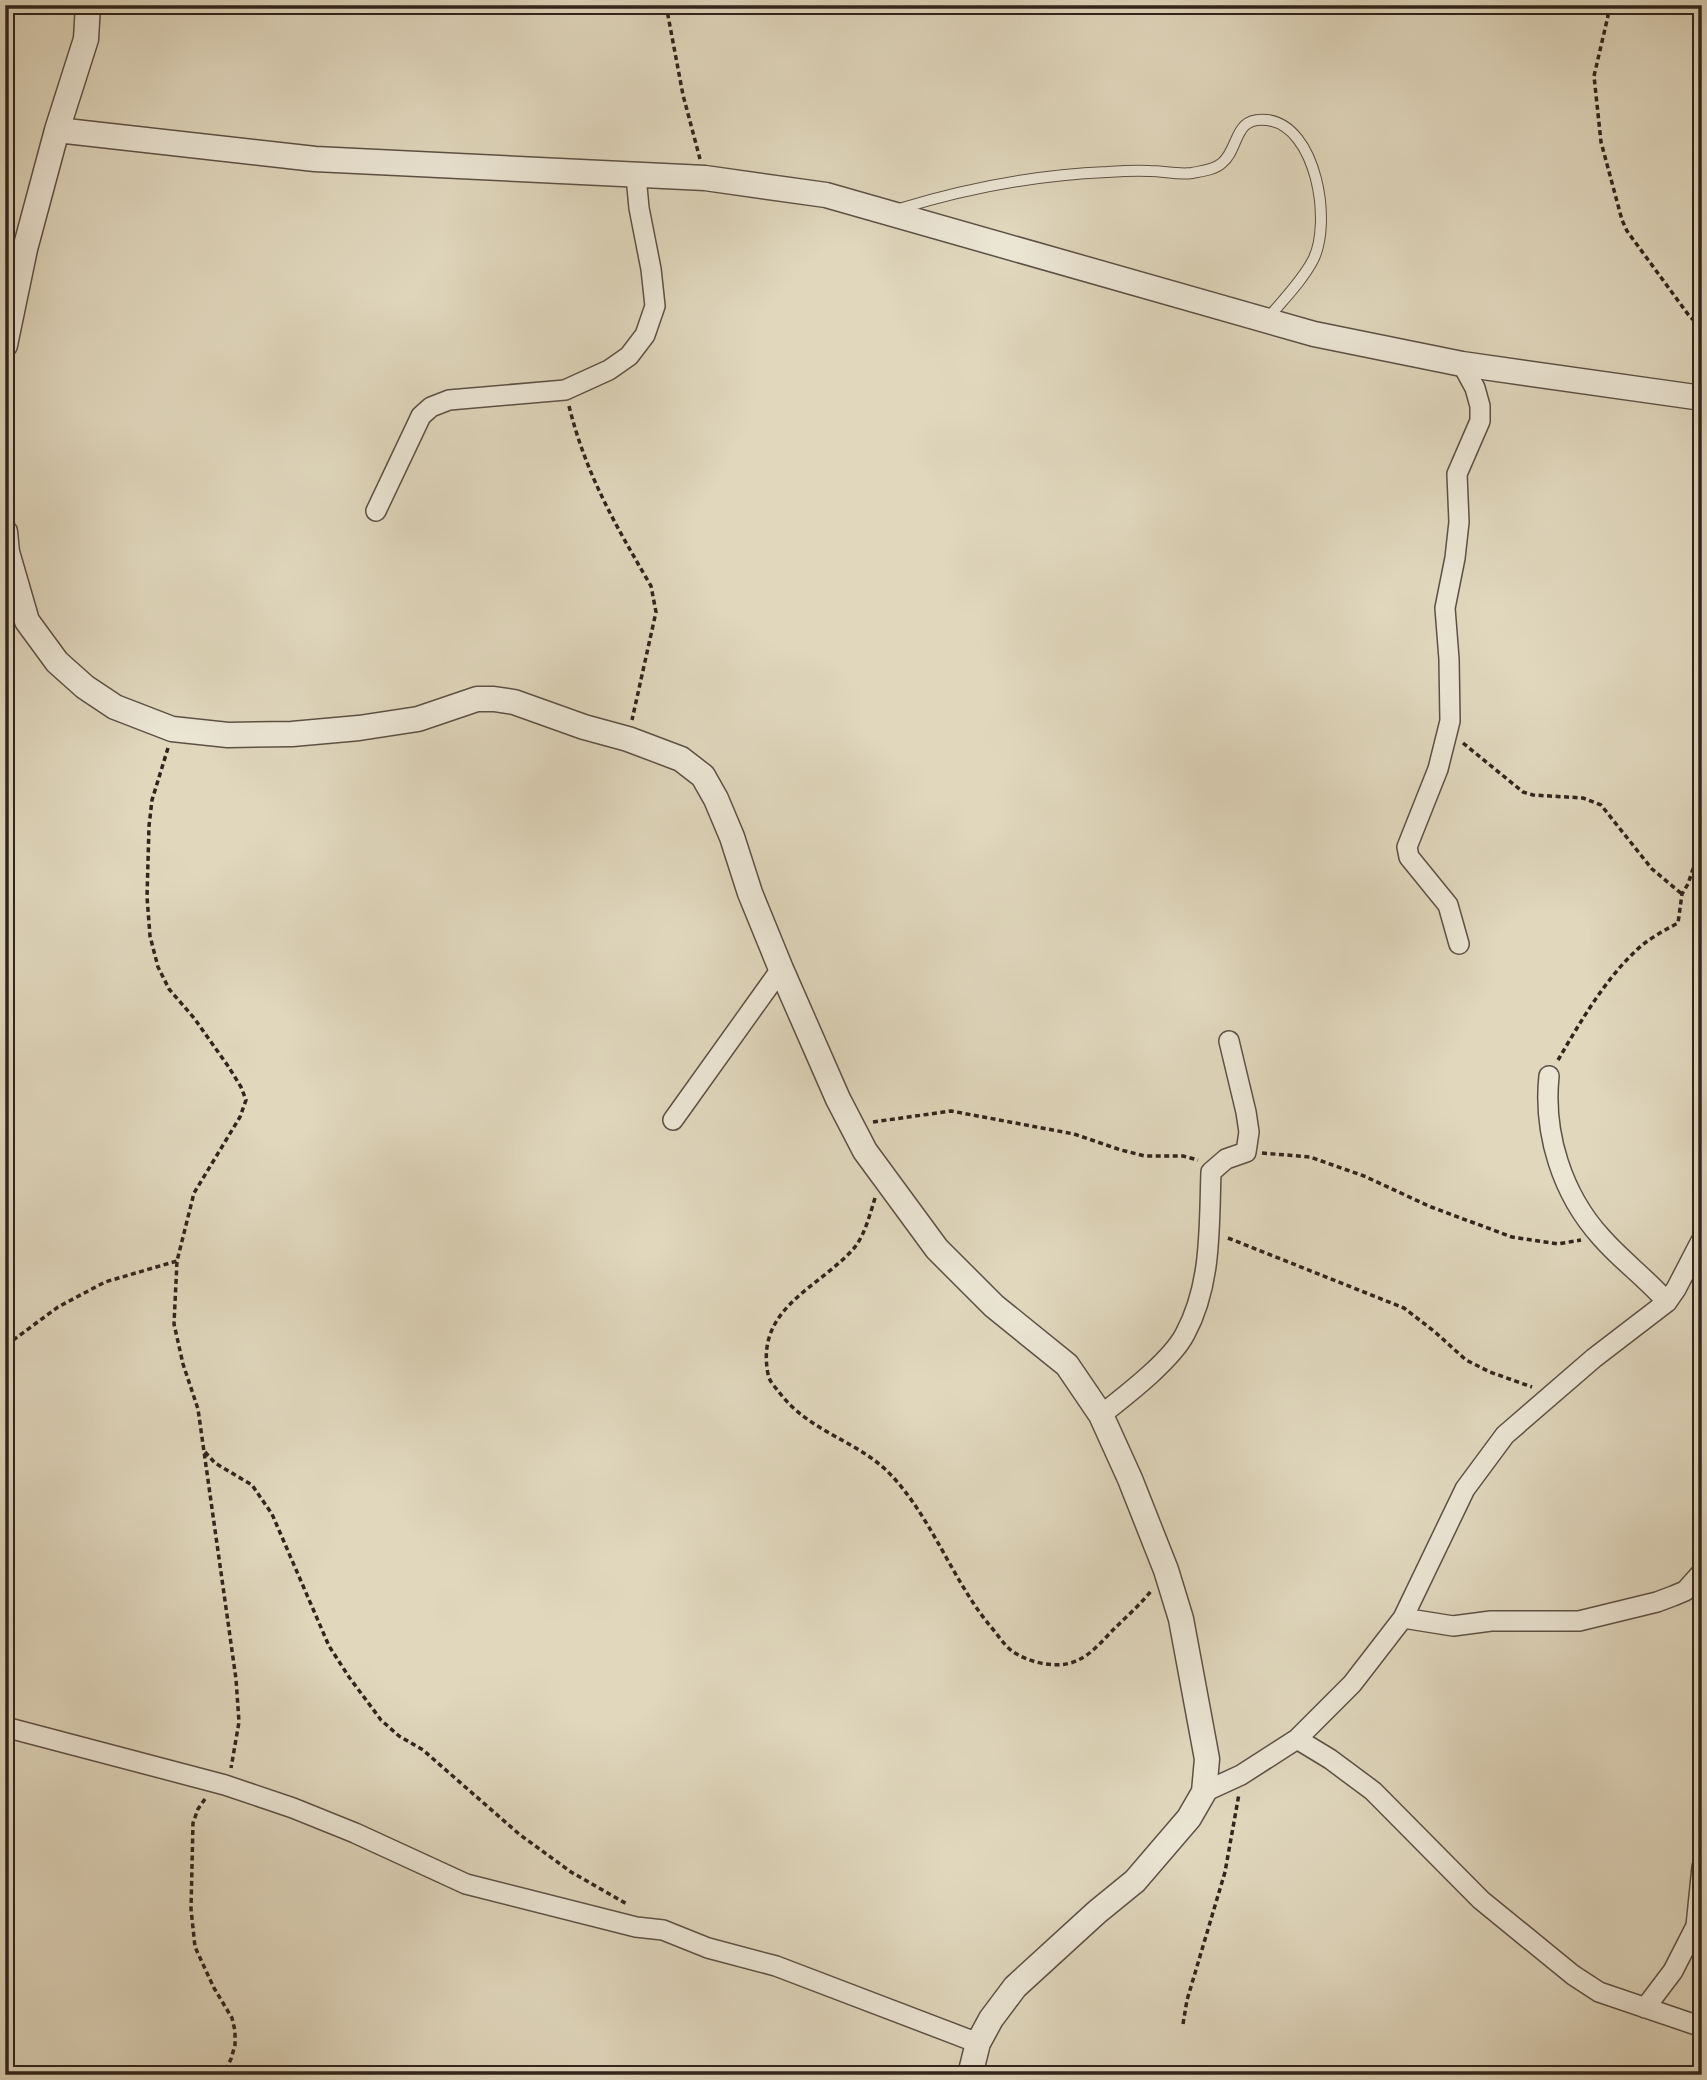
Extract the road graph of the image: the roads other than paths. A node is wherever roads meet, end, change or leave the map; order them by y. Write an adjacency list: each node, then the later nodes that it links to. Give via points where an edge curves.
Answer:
1 (88, 5): 2 (street, via 86,39)
2 (57, 130): 3 (street, via 315,159); 6 (street)
3 (636, 176): 4 (street, via 705,178 826,195); 9 (street, via 655,306 645,335 629,356 565,390 449,400 431,407 421,416)
4 (889, 212): 5 (street); 5 (lane, via 1007,182 1105,172 1187,174 1209,170 1223,163 1246,124 1278,122 1295,134 1309,157 1319,194 1320,238 1314,259)
5 (1266, 320): 7 (street)
6 (5, 345)
7 (1462, 363): 8 (street); 11 (street, via 1475,388 1480,421 1457,474 1459,522 1445,608 1448,731 1438,769 1406,847 1448,905)
8 (1702, 398)
9 (376, 511)
10 (5, 532): 12 (street, via 27,621 57,662 115,707 172,729 228,735 359,728 418,719 477,699 494,699 681,759 703,776 716,799)
11 (1460, 944)
12 (781, 970): 15 (street); 18 (street, via 851,1125 884,1179 966,1279 1067,1365)
13 (1230, 1041): 18 (street, via 1249,1132 1246,1152 1226,1159 1211,1172 1209,1260 1195,1312 1185,1336 1135,1389)
14 (1549, 1076): 17 (street, via 1548,1112 1563,1178 1600,1237)
15 (673, 1120)
16 (1702, 1240): 17 (street)
17 (1667, 1302): 20 (street, via 1505,1435 1465,1489)
18 (1101, 1415): 23 (street, via 1166,1570 1181,1619 1207,1759)
19 (1702, 1572): 20 (street, via 1685,1591 1673,1596 1579,1621 1453,1626)
20 (1403, 1618): 22 (street, via 1352,1684)
21 (5, 1727): 27 (street, via 225,1785 355,1833 466,1884 663,1930 776,1966)
22 (1297, 1739): 23 (street, via 1241,1775); 25 (street, via 1373,1791 1481,1900 1548,1956 1599,1992)
23 (1204, 1791): 27 (street, via 1189,1818 1135,1881 1015,1987)
24 (1702, 1867): 25 (street, via 1696,1926 1673,1971)
25 (1645, 2008): 26 (street)
26 (1702, 2027)
27 (978, 2043): 28 (street)
28 (970, 2075)

